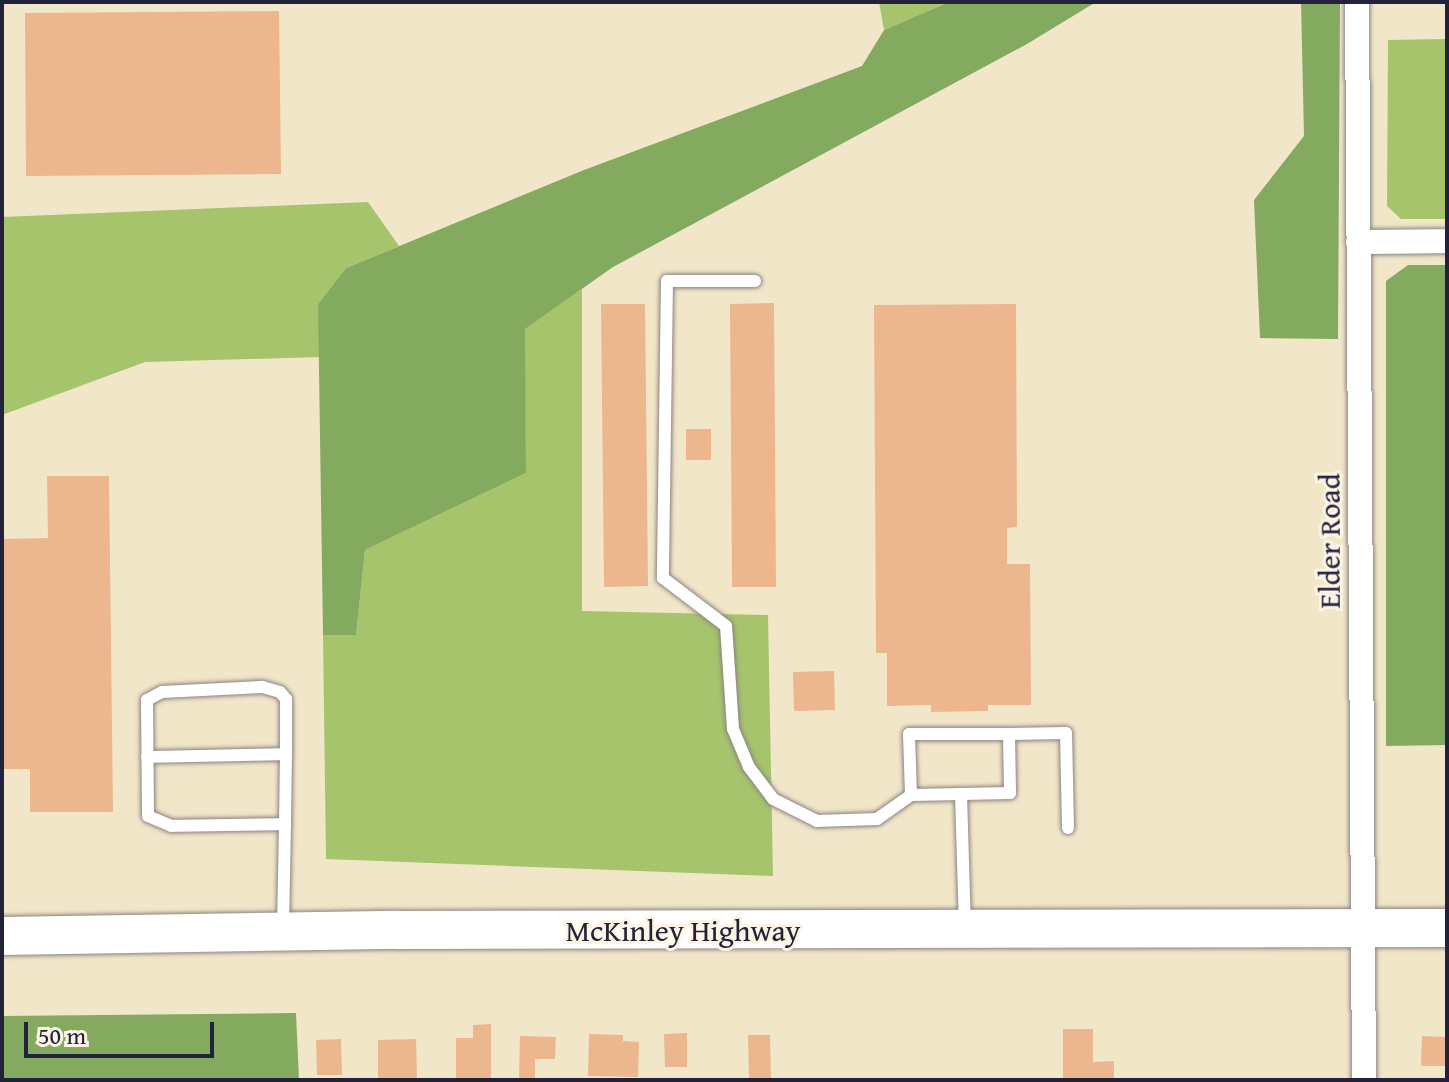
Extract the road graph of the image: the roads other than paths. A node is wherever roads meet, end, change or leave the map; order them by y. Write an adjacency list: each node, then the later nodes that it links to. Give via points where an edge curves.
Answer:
1 (1357, 2): 3 (street, Elder Road)
2 (1447, 241): 3 (street)
3 (1358, 242): 13 (street, Elder Road)
4 (755, 281): 9 (lane, via 667,281 663,578 726,626 733,729 749,767 773,799 817,821 877,819)
5 (1009, 734): 8 (lane, via 1010,793); 9 (lane, via 909,734); 11 (lane, via 1066,733)
6 (286, 754): 7 (lane); 7 (lane, via 286,699 262,687 162,692 147,700); 10 (lane)
7 (147, 757): 10 (lane, via 148,816 171,826)
8 (961, 794): 9 (lane); 14 (lane)
9 (911, 795)
10 (285, 824): 15 (lane)
11 (1068, 828)
12 (1447, 928): 13 (main road, McKinley Highway)
13 (1363, 929): 14 (main road, McKinley Highway); 17 (street, Elder Road)
14 (965, 930): 15 (main road, McKinley Highway)
15 (283, 931): 16 (main road, McKinley Highway)
16 (2, 936)
17 (1364, 1080)

